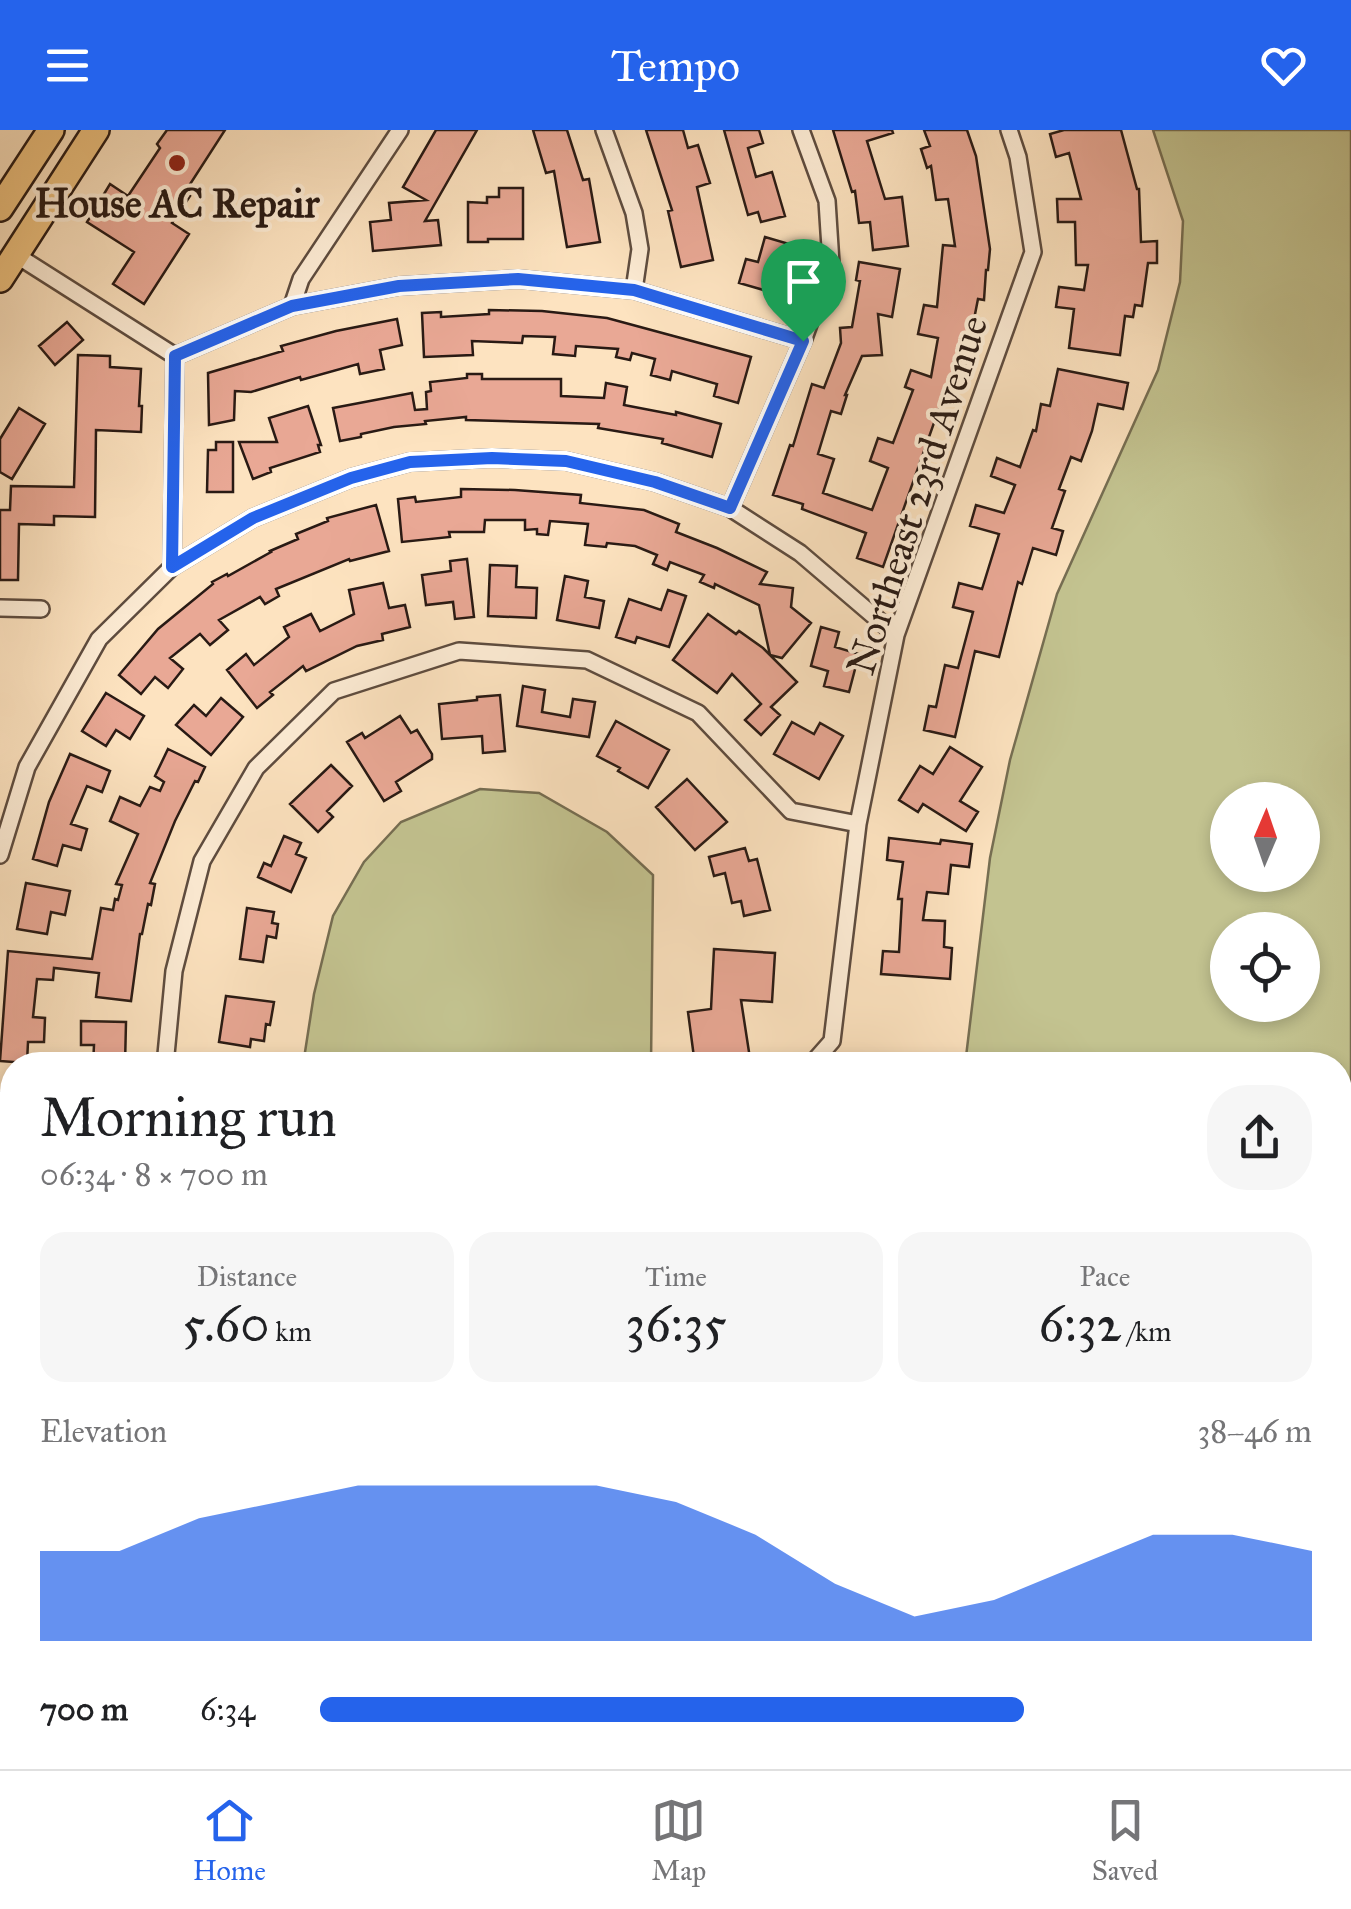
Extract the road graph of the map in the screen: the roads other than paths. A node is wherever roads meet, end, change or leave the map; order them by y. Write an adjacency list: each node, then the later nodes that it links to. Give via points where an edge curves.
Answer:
1 (51, 130): 7 (main road)
2 (96, 130): 8 (main road)
3 (400, 130): 11 (street, via 301,280)
4 (604, 130): 10 (street, via 634,213 640,249)
5 (801, 130): 12 (street, via 827,200 831,264)
6 (1008, 130): 18 (street, Northeast 23rd Avenue, via 1033,252)
7 (4, 202): 8 (main road)
8 (16, 255): 9 (main road); 13 (street)
9 (0, 279)
10 (634, 290): 11 (street, via 518,279 399,286); 12 (street)
11 (292, 306): 13 (street)
12 (803, 341): 14 (street)
13 (175, 356): 15 (street)
14 (730, 508): 15 (street, via 566,461 410,462 253,518); 18 (street, via 800,554)
15 (172, 567): 20 (street, via 99,639 27,767)
16 (0, 608): 17 (street)
17 (41, 609)
18 (896, 635): 19 (street, Northeast 23rd Avenue)
19 (858, 824): 21 (street, via 790,811 698,713 587,660 459,651 334,691 256,768 202,861 174,971); 22 (street, Northeast 23rd Avenue, via 832,1041)
20 (0, 856)
21 (166, 1052)
22 (822, 1052)

